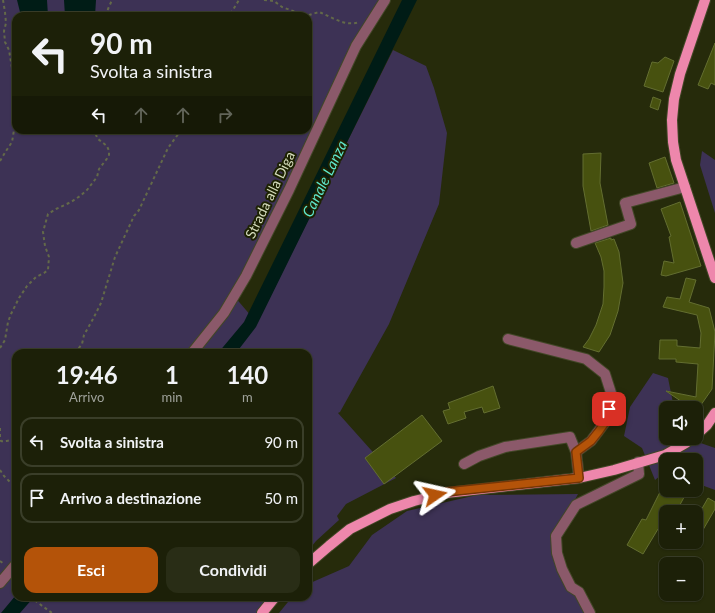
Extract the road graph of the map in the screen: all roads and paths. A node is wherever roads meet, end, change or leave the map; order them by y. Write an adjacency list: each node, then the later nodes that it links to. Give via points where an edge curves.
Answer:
1 (2, 0): 12 (path, via 6,22 5,42)
2 (112, 0): 7 (path)
3 (239, 0): 8 (path)
4 (264, 0): 9 (path, via 274,1)
5 (385, 0): 11 (street, Strada alla Diga)
6 (705, 0): 17 (main road, via 674,99 673,142)
7 (108, 12)
8 (233, 12)
9 (296, 12)
10 (312, 14): 11 (path, via 319,12 344,24 355,24)
11 (374, 17): 23 (street, Strada alla Diga, via 356,46 246,276 224,313)
12 (12, 68)
13 (13, 134): 16 (path, via 12,142)
14 (96, 134): 21 (path, via 98,139 108,146 108,156 87,190 48,214 43,232 49,257 48,270 36,277 18,298)
15 (177, 134): 22 (path, via 115,257 101,303)
16 (0, 161)
17 (685, 186): 18 (street, via 626,203 632,224); 19 (main road)
18 (576, 243)
19 (715, 278)
20 (508, 339): 29 (street, via 586,358 605,374 612,396 606,421 591,441)
21 (0, 348)
22 (78, 349)
23 (195, 349)
24 (715, 413): 26 (main road)
25 (0, 428): 27 (path, via 2,441)
26 (703, 428)
27 (12, 439)
28 (681, 445): 30 (main road, via 665,455)
29 (576, 452): 31 (street, via 570,437 505,447); 33 (street)
30 (638, 462): 33 (main road); 44 (street, via 639,474 576,505 556,536 557,553 562,569 571,587 580,592)
31 (464, 464)
32 (0, 470): 34 (path)
33 (579, 478): 35 (main road, via 446,492 414,501 390,509 350,530)
34 (12, 484)
35 (312, 561)
36 (12, 569): 37 (street)
37 (0, 583)
38 (35, 601): 40 (path)
39 (272, 601): 43 (main road)
40 (45, 608): 41 (path); 42 (path)
41 (44, 613)
42 (52, 613)
43 (262, 613)
44 (590, 613)

